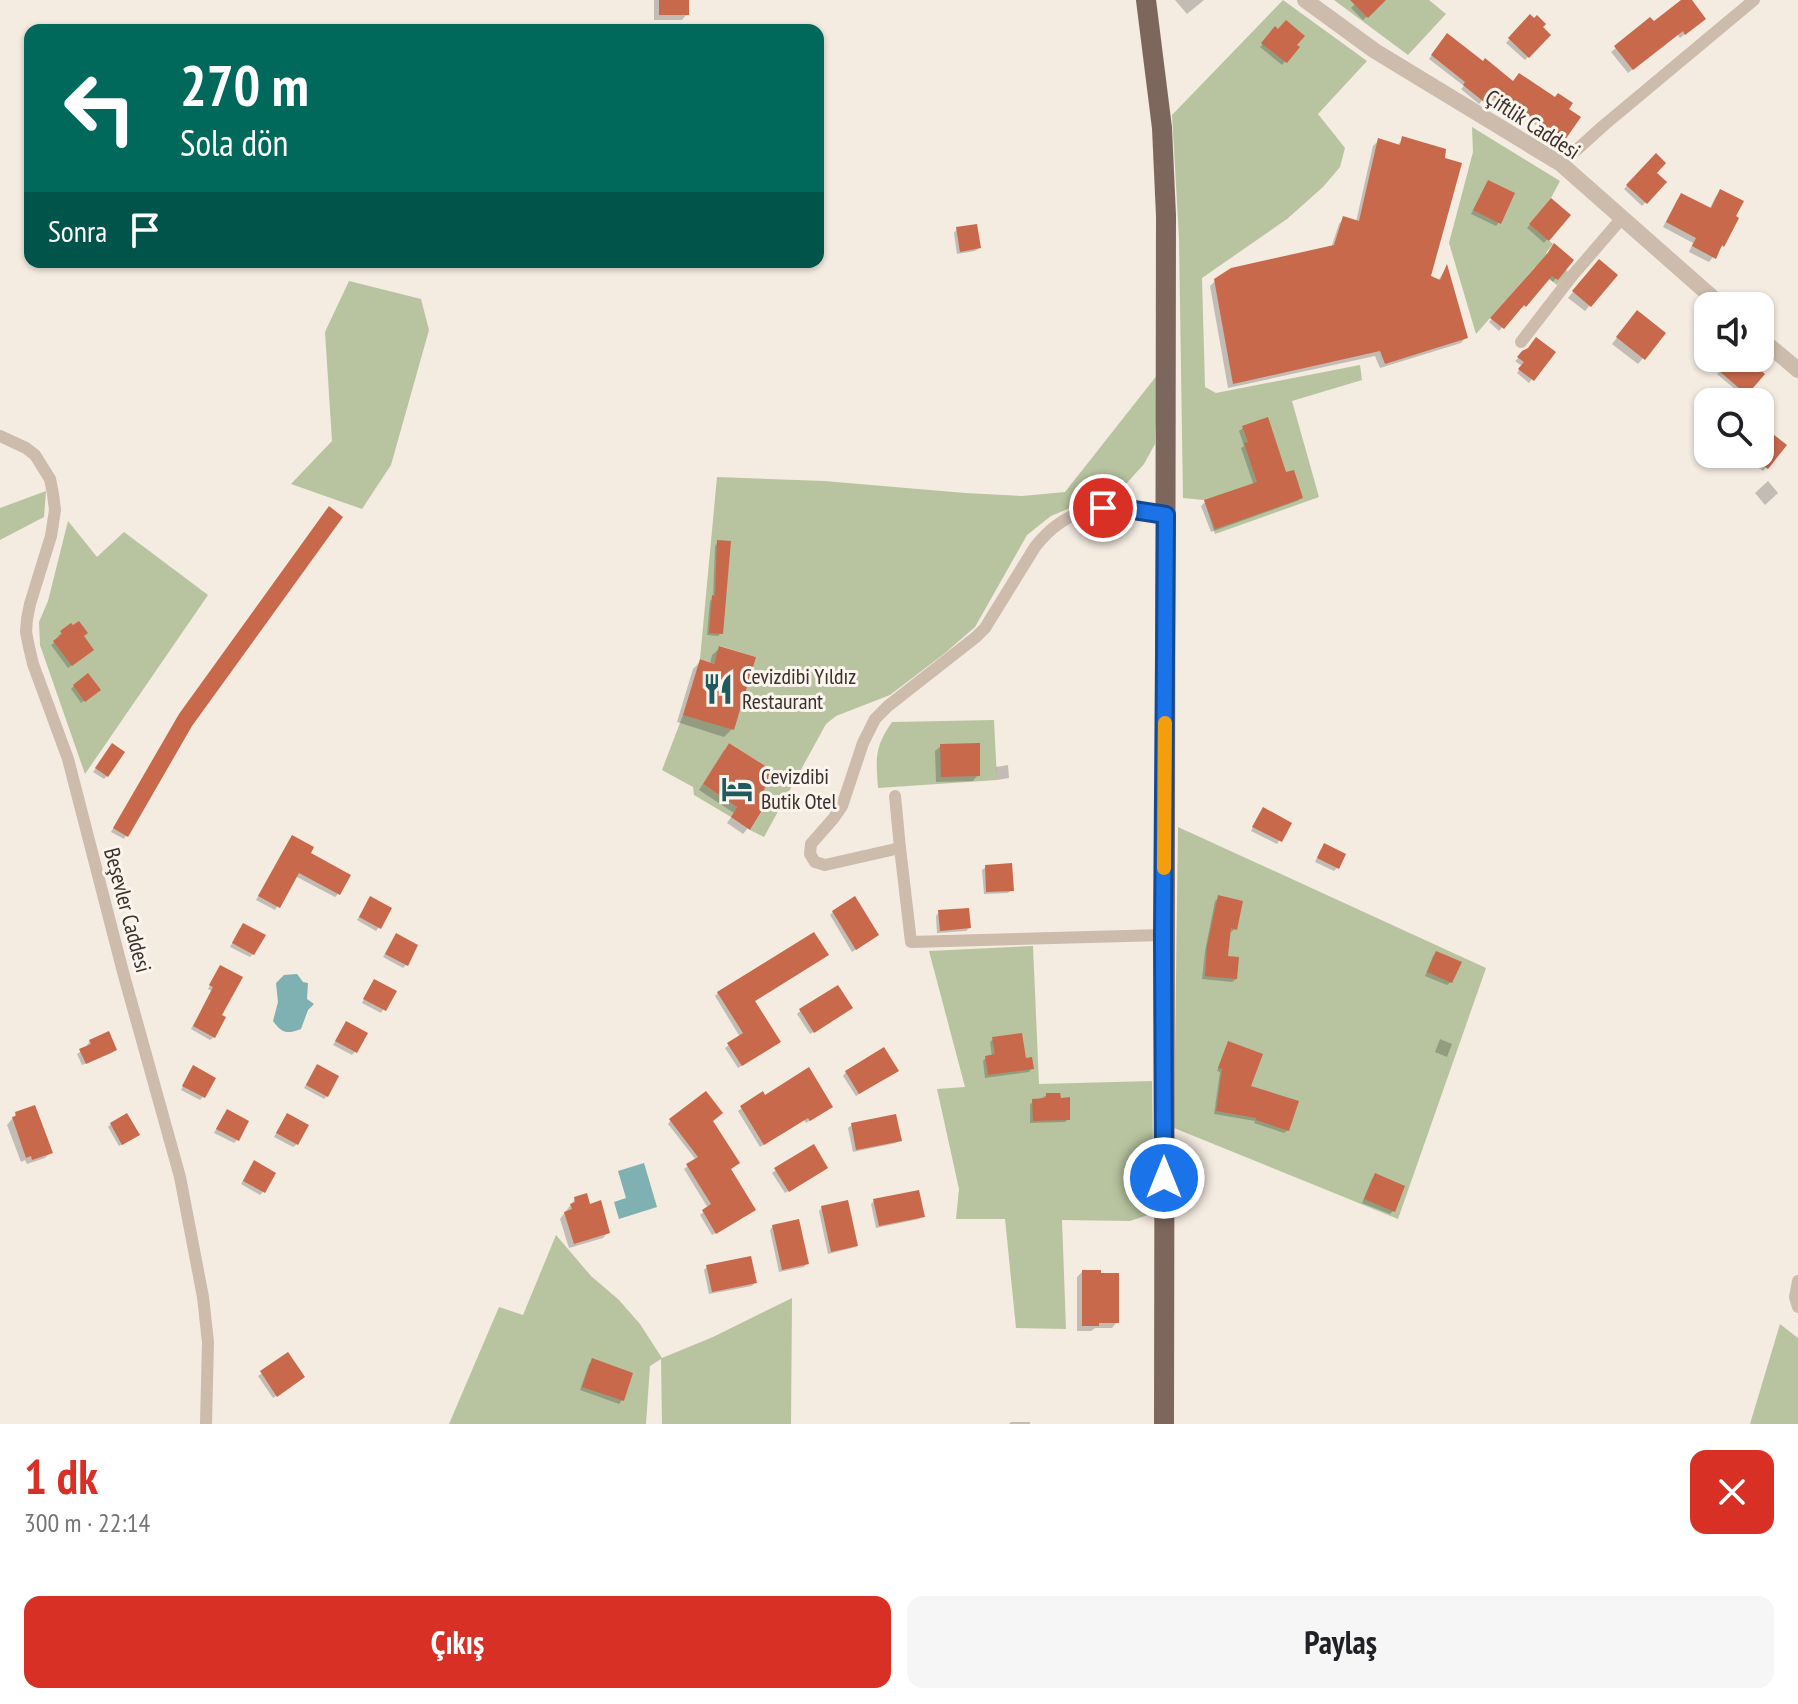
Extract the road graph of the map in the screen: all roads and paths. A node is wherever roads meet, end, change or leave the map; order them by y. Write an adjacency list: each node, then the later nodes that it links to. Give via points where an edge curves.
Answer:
1 (1146, 0): 11 (main road, via 1162,128 1166,216)
2 (1305, 0): 4 (street, Çiftlik Caddesi, via 1375,51)
3 (1754, 0): 4 (street)
4 (1561, 164): 5 (street, Çiftlik Caddesi)
5 (1622, 218): 6 (street, Çiftlik Caddesi); 7 (street)
6 (1706, 292)
7 (1521, 342)
8 (1774, 350): 9 (street)
9 (1798, 370)
10 (0, 436): 17 (street, Beşevler Caddesi, via 35,455 50,479 55,510 51,536 26,632 68,759 180,1177 208,1342)
11 (1166, 515): 13 (street, via 1103,508 1078,512 1054,526 985,628 875,719 842,806 811,844 810,854 825,865); 14 (main road)
12 (895, 796): 13 (street)
13 (900, 848): 14 (street, via 911,942)
14 (1163, 935): 18 (main road)
15 (1798, 1281): 16 (street)
16 (1798, 1307)
17 (206, 1424)
18 (1164, 1424)

